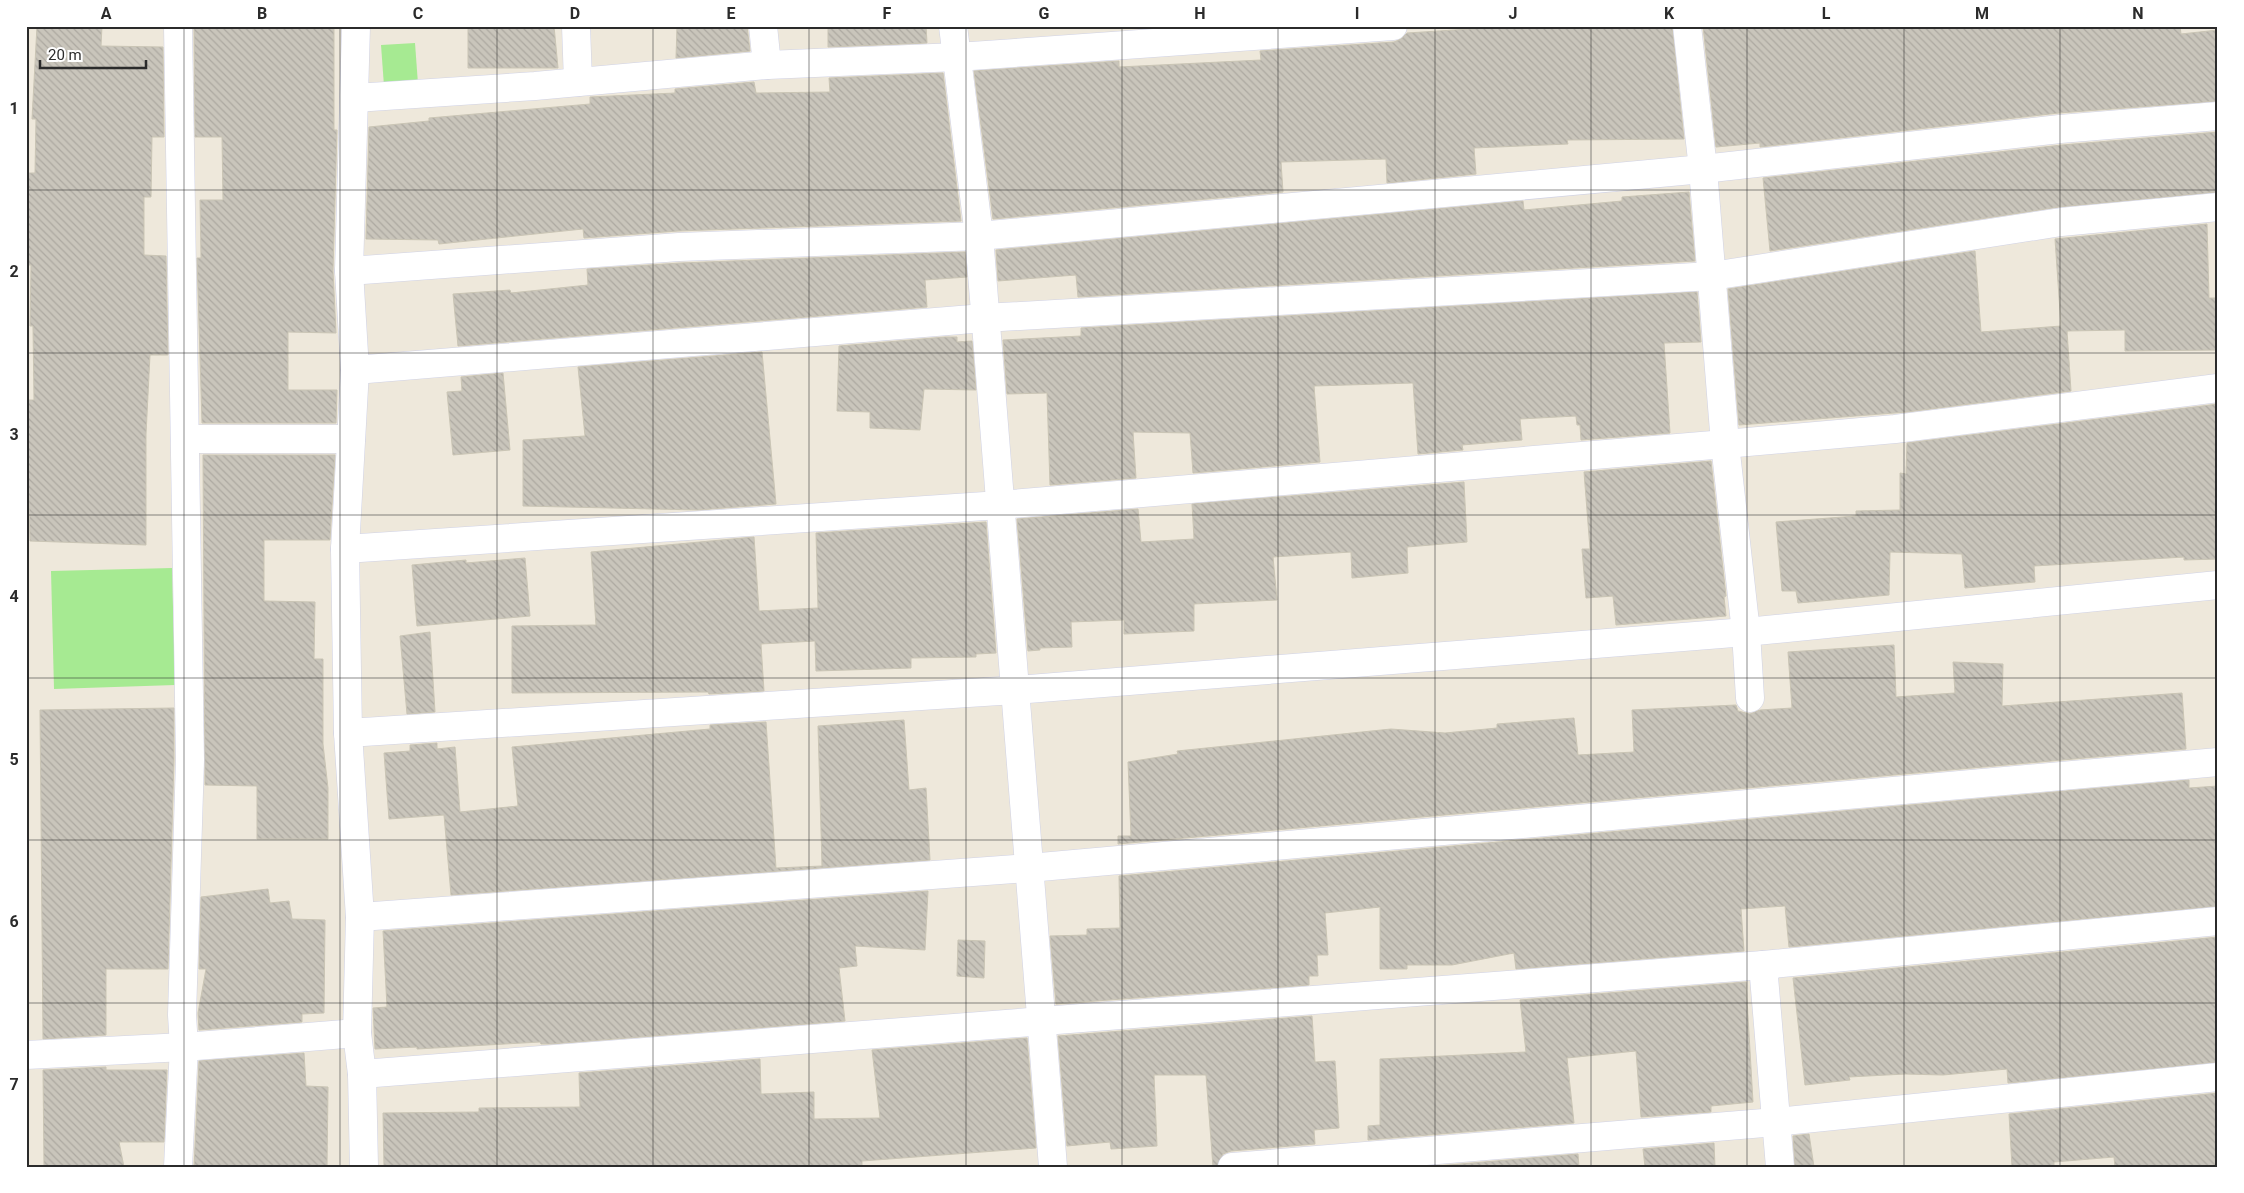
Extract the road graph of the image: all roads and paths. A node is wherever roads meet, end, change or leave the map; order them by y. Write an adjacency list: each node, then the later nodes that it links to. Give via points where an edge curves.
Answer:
1 (178, 26): 23 (street)
2 (356, 26): 13 (street)
3 (576, 26): 12 (street)
4 (762, 26): 11 (street)
5 (953, 26): 10 (street)
6 (1393, 26): 8 (street)
7 (1687, 26): 15 (street)
8 (1333, 29): 9 (street)
9 (1136, 36): 10 (street)
10 (957, 57): 11 (street); 17 (street)
11 (767, 66): 12 (street)
12 (578, 82): 13 (street)
13 (355, 98): 18 (street)
14 (2218, 116): 15 (street, via 2060,129)
15 (1703, 169): 17 (street); 19 (street)
16 (2218, 207): 19 (street, via 2061,222)
17 (979, 236): 18 (street, via 679,247); 20 (street)
18 (349, 271): 21 (street)
19 (1712, 276): 20 (street); 25 (street)
20 (984, 318): 21 (street); 26 (street)
21 (355, 370): 24 (street)
22 (2218, 388): 25 (street, via 1895,429)
23 (185, 439): 24 (street); 40 (street, via 190,760 182,1015)
24 (351, 439): 27 (street)
25 (1725, 444): 26 (street); 29 (street)
26 (1000, 505): 27 (street); 30 (street)
27 (345, 549): 32 (street)
28 (2218, 585): 29 (street)
29 (1746, 632): 30 (street); 31 (street)
30 (1015, 690): 32 (street); 34 (street)
31 (1750, 698)
32 (348, 733): 35 (street)
33 (2218, 762): 34 (street)
34 (1029, 868): 35 (street); 38 (street)
35 (360, 917): 39 (street)
36 (2218, 921): 37 (street)
37 (1764, 965): 38 (street); 44 (street)
38 (1041, 1020): 42 (street); 47 (street)
39 (357, 1033): 40 (street); 42 (street)
40 (184, 1047): 41 (street); 45 (street)
41 (26, 1055)
42 (362, 1074): 46 (street)
43 (2218, 1077): 44 (street)
44 (1776, 1122): 48 (street); 49 (street)
45 (178, 1167)
46 (364, 1167)
47 (1052, 1167)
48 (1232, 1167)
49 (1780, 1167)

